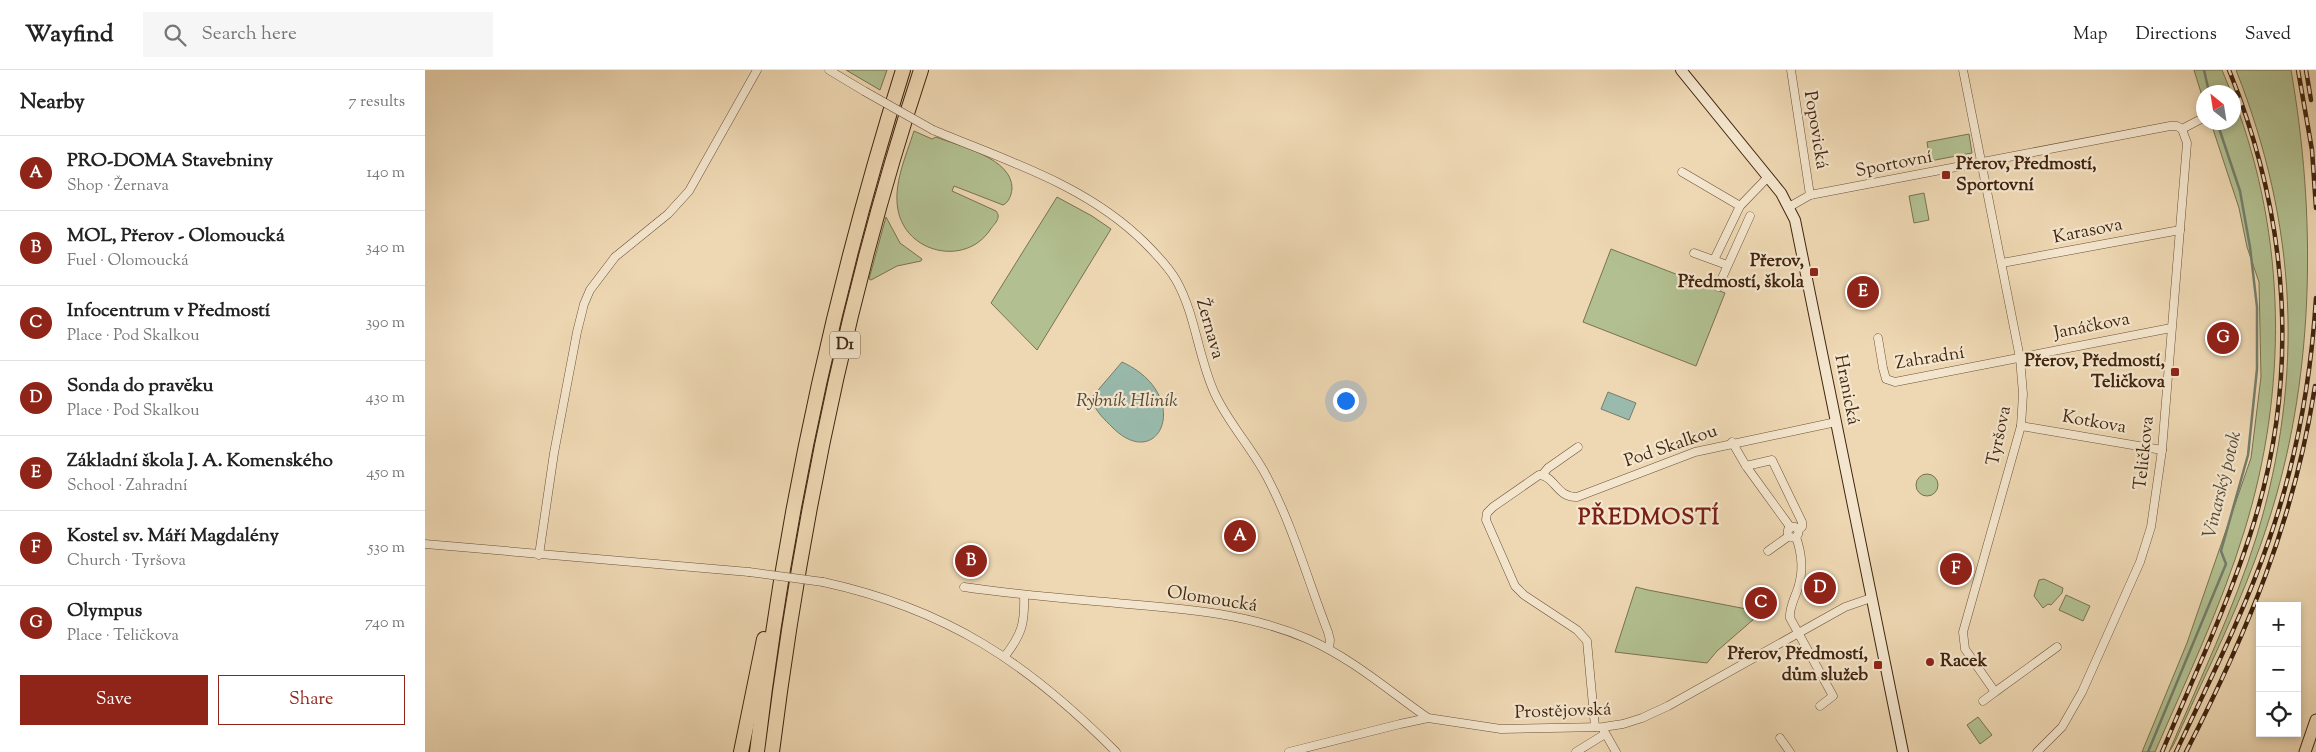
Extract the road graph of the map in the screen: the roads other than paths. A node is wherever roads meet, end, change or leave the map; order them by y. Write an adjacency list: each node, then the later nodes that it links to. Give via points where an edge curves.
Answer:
1 (757, 70): 36 (street, via 685,196 615,257 590,290 577,332)
2 (829, 70): 43 (street, Žernava, bridge, via 933,130 1079,193 1116,217 1165,264 1184,298 1206,374 1221,408 1257,460 1277,498 1328,632)
3 (903, 70): 37 (highway, D1, via 834,314)
4 (921, 70): 54 (highway, D1, via 869,243 829,411 800,560)
5 (1681, 70): 12 (main road, Hranická)
6 (1791, 70): 13 (street, Popovická)
7 (1963, 70): 10 (street, Tyršova)
8 (2196, 122): 9 (street)
9 (2182, 129): 10 (street, Sportovní, via 2170,126); 17 (street, Teličkova, via 2187,143)
10 (1982, 163): 13 (street, Sportovní); 20 (street, Tyršova)
11 (1682, 172): 14 (street)
12 (1768, 177): 14 (street); 15 (main road, Hranická)
13 (1810, 196): 15 (street, Sportovní)
14 (1740, 206): 19 (street)
15 (1789, 207): 26 (main road, Hranická, via 1795,220)
16 (1751, 216): 21 (street)
17 (2180, 230): 20 (street, Karasova); 23 (street, Teličkova)
18 (1694, 252): 19 (street)
19 (1714, 260): 21 (street)
20 (2001, 263): 25 (street, Tyršova)
21 (1727, 265): 22 (street)
22 (1718, 287)
23 (2171, 328): 25 (street, Janáčkova); 30 (street, Teličkova)
24 (1878, 338): 25 (street, Zahradní, via 1886,379 1895,382)
25 (2020, 358): 27 (street, Tyršova)
26 (1836, 422): 28 (street, Pod Skalkou); 40 (main road, Hranická)
27 (2021, 426): 30 (street, Kotkova); 45 (street, Tyršova, via 1963,632 1965,650)
28 (1732, 442): 31 (street); 32 (street, Pod Skalkou, via 1685,454 1577,497 1564,495)
29 (1578, 446): 32 (street)
30 (2162, 450): 61 (street, Teličkova, via 2155,509 2140,562 2071,713 2057,733)
31 (1746, 466): 33 (street); 33 (street, via 1772,460 1802,522 1802,527)
32 (1542, 475): 50 (street, via 1532,478 1493,507 1486,520 1515,586 1523,595 1577,630 1587,641)
33 (1793, 532): 35 (street); 41 (street, via 1801,552 1802,570 1790,615)
34 (425, 544): 36 (street)
35 (1768, 551)
36 (539, 555): 44 (street, bridge, via 749,572 823,582 916,609)
37 (784, 558): 52 (highway, via 759,659); 53 (highway, D1)
38 (964, 587): 39 (street, Olomoucká)
39 (1024, 595): 43 (street, Olomoucká, via 1228,614 1281,629); 44 (street, via 1022,629)
40 (1871, 598): 41 (street, Prostějovská, via 1845,607); 60 (main road, Hranická)
41 (1797, 634): 47 (street, via 1833,696); 50 (street, Prostějovská, via 1659,711 1632,722)
42 (2057, 647): 45 (street)
43 (1329, 649): 48 (street, Olomoucká)
44 (1005, 656): 55 (street, via 1055,694)
45 (1995, 692): 46 (street)
46 (1983, 701)
47 (1820, 706)
48 (1428, 718): 50 (street, Prostějovská, via 1495,728); 56 (street, Prostějovská)
49 (2316, 720): 62 (main road)
50 (1601, 729): 57 (street); 58 (street)
51 (1780, 738): 59 (street)
52 (741, 752)
53 (757, 752)
54 (772, 752)
55 (1116, 752)
56 (1289, 752)
57 (1576, 752)
58 (1616, 752)
59 (1790, 752)
60 (1903, 752)
61 (2037, 752)
62 (2305, 752)

